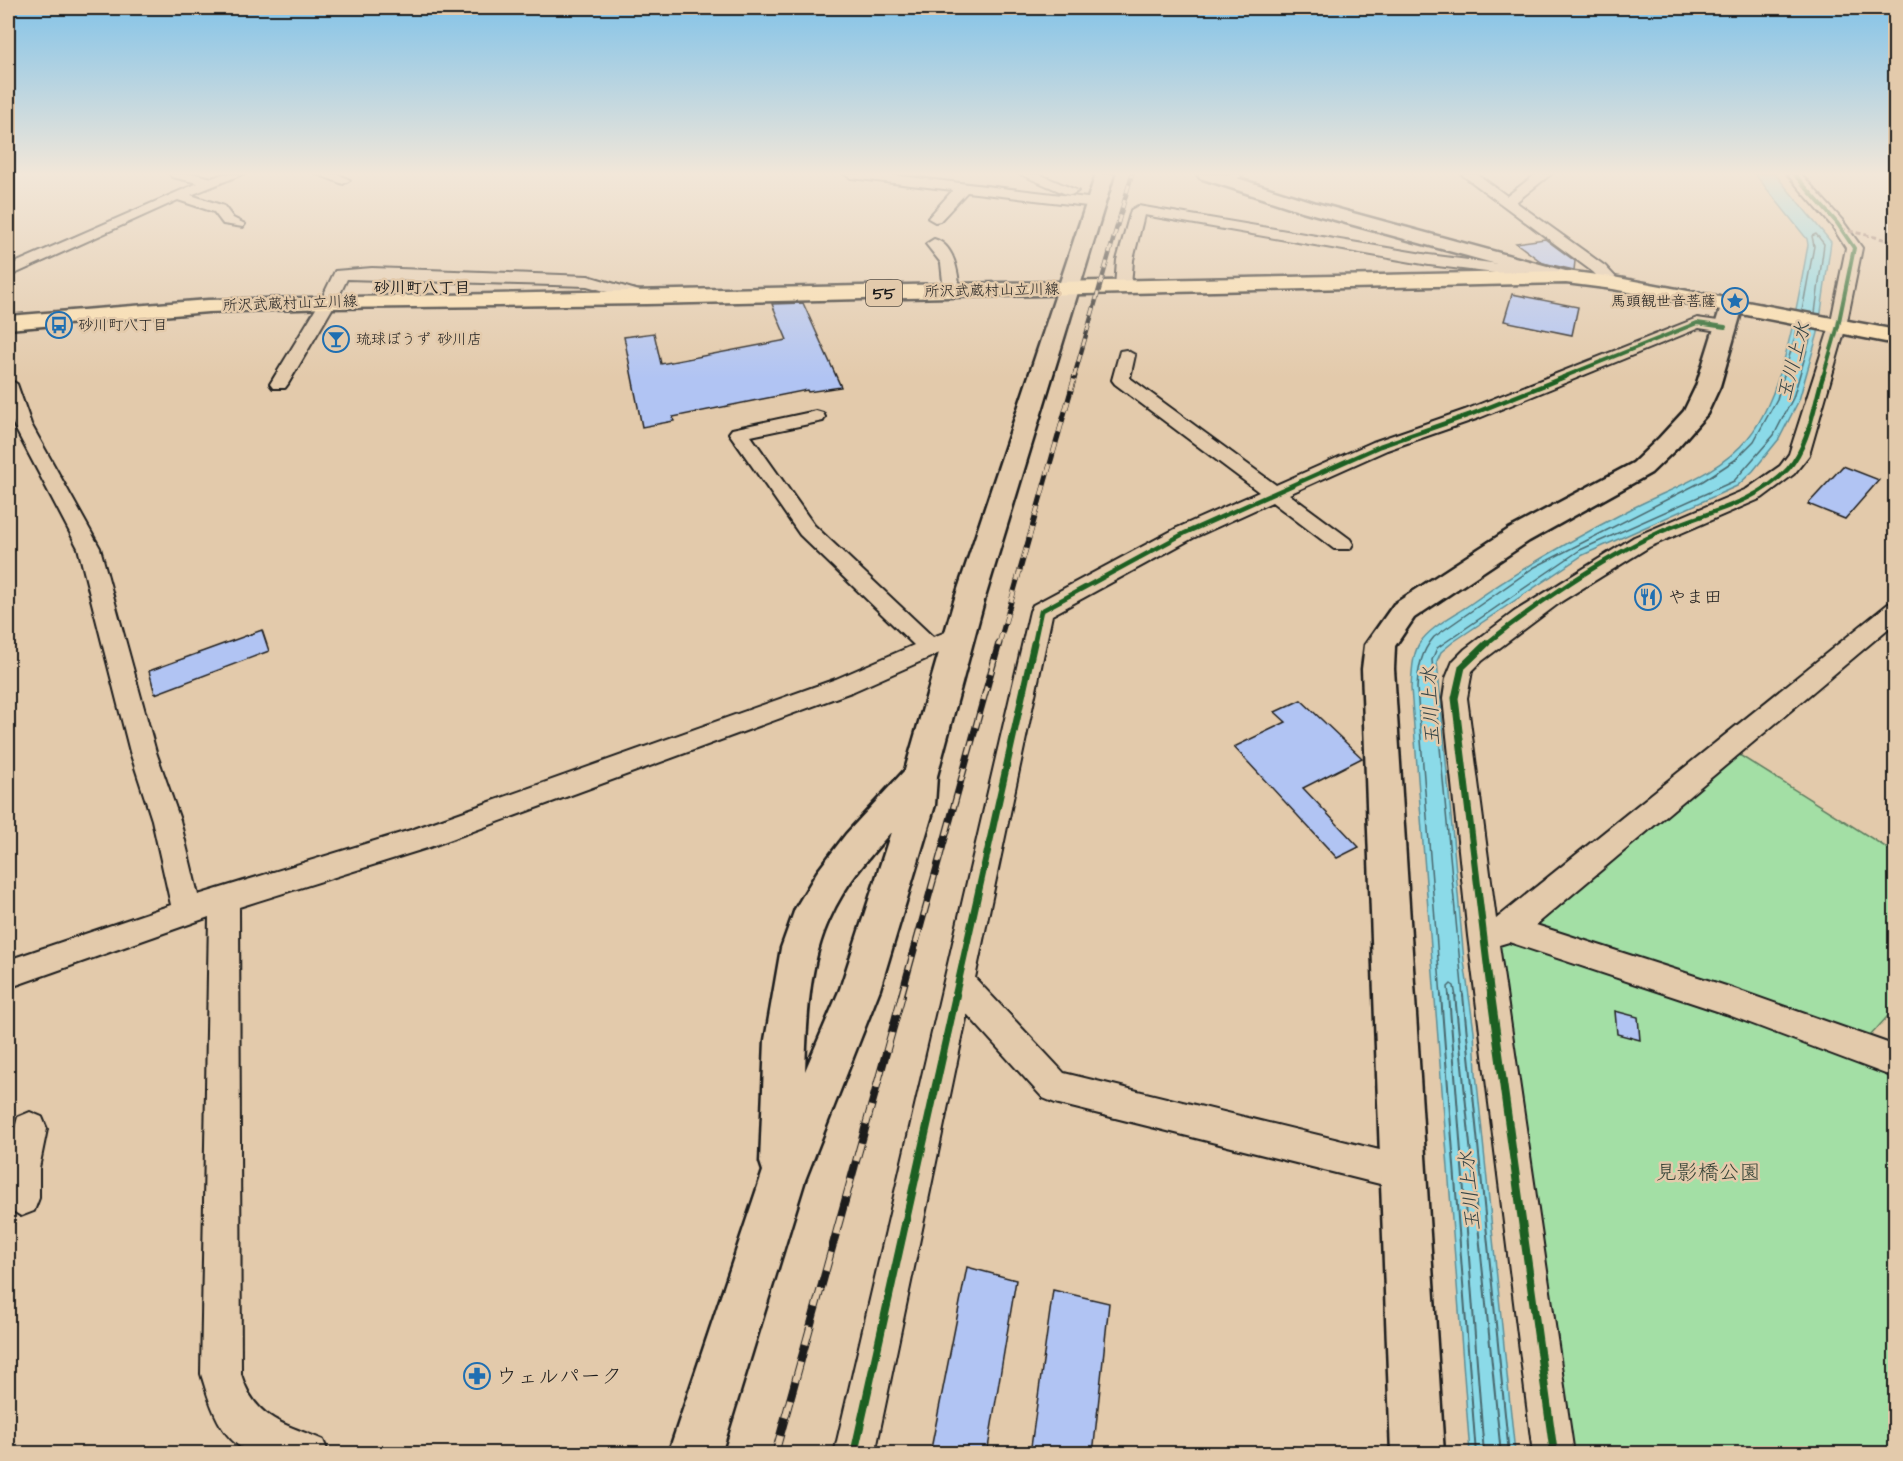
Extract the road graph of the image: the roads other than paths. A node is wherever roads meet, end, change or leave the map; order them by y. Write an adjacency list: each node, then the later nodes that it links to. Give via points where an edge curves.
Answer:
1 (73, 242): 9 (street)
2 (1084, 242): 14 (street)
3 (1130, 242): 13 (street)
4 (1325, 242): 11 (street, via 1515,271)
5 (1438, 242): 10 (street)
6 (1562, 242): 12 (street)
7 (1850, 242): 20 (street, via 1854,248)
8 (934, 244): 15 (street, via 949,263)
9 (8, 272)
10 (1566, 277): 11 (main road, 所沢武蔵村山立川線 / 55); 12 (main road, 所沢武蔵村山立川線 / 55)
11 (1530, 278): 13 (main road, 所沢武蔵村山立川線 / 55)
12 (1613, 283): 18 (main road, 所沢武蔵村山立川線 / 55)
13 (1123, 286): 14 (main road, 所沢武蔵村山立川線 / 55)
14 (1070, 288): 15 (main road, 所沢武蔵村山立川線 / 55); 29 (street)
15 (952, 291): 16 (main road, 所沢武蔵村山立川線 / 55)
16 (647, 298): 17 (main road, 所沢武蔵村山立川線 / 55); 17 (street, via 588,281 372,273 341,274)
17 (328, 302): 19 (main road, 所沢武蔵村山立川線 / 55, via 208,306); 24 (street)
18 (1738, 314): 20 (main road, 55); 26 (street, via 1697,323 1472,414 1380,446); 39 (street, via 1695,414 1642,468 1519,535 1404,611 1380,645 1378,669)
19 (8, 323)
20 (1833, 325): 21 (main road, 55); 34 (street, via 1799,455 1790,470 1757,492 1655,534 1494,637 1463,666 1455,698)
21 (1896, 337)
22 (1126, 355): 26 (street, via 1121,380)
23 (8, 384): 33 (street, via 22,423 89,548 143,752 166,820)
24 (279, 384)
25 (816, 417): 30 (street, via 739,433 807,531)
26 (1275, 492): 27 (street); 36 (street, via 1185,533 1041,611)
27 (1342, 544)
28 (1896, 609): 34 (street)
29 (961, 634): 30 (street); 31 (street)
30 (931, 648): 32 (street, via 845,685 417,840)
31 (920, 776): 41 (street, via 914,816 860,989); 41 (street, via 877,822 809,920 795,966 787,1036)
32 (224, 899): 33 (street); 42 (street, via 221,1374 232,1407 252,1430)
33 (187, 912): 35 (street)
34 (1496, 933): 37 (street, via 1726,1000); 46 (street)
35 (8, 974)
36 (958, 982): 39 (street, via 1054,1087); 44 (street)
37 (1896, 1062)
38 (30, 1129): 40 (street)
39 (1404, 1173): 45 (street)
40 (17, 1180)
41 (782, 1180): 43 (street)
42 (309, 1454)
43 (694, 1454)
44 (854, 1454)
45 (1418, 1454)
46 (1554, 1454)

